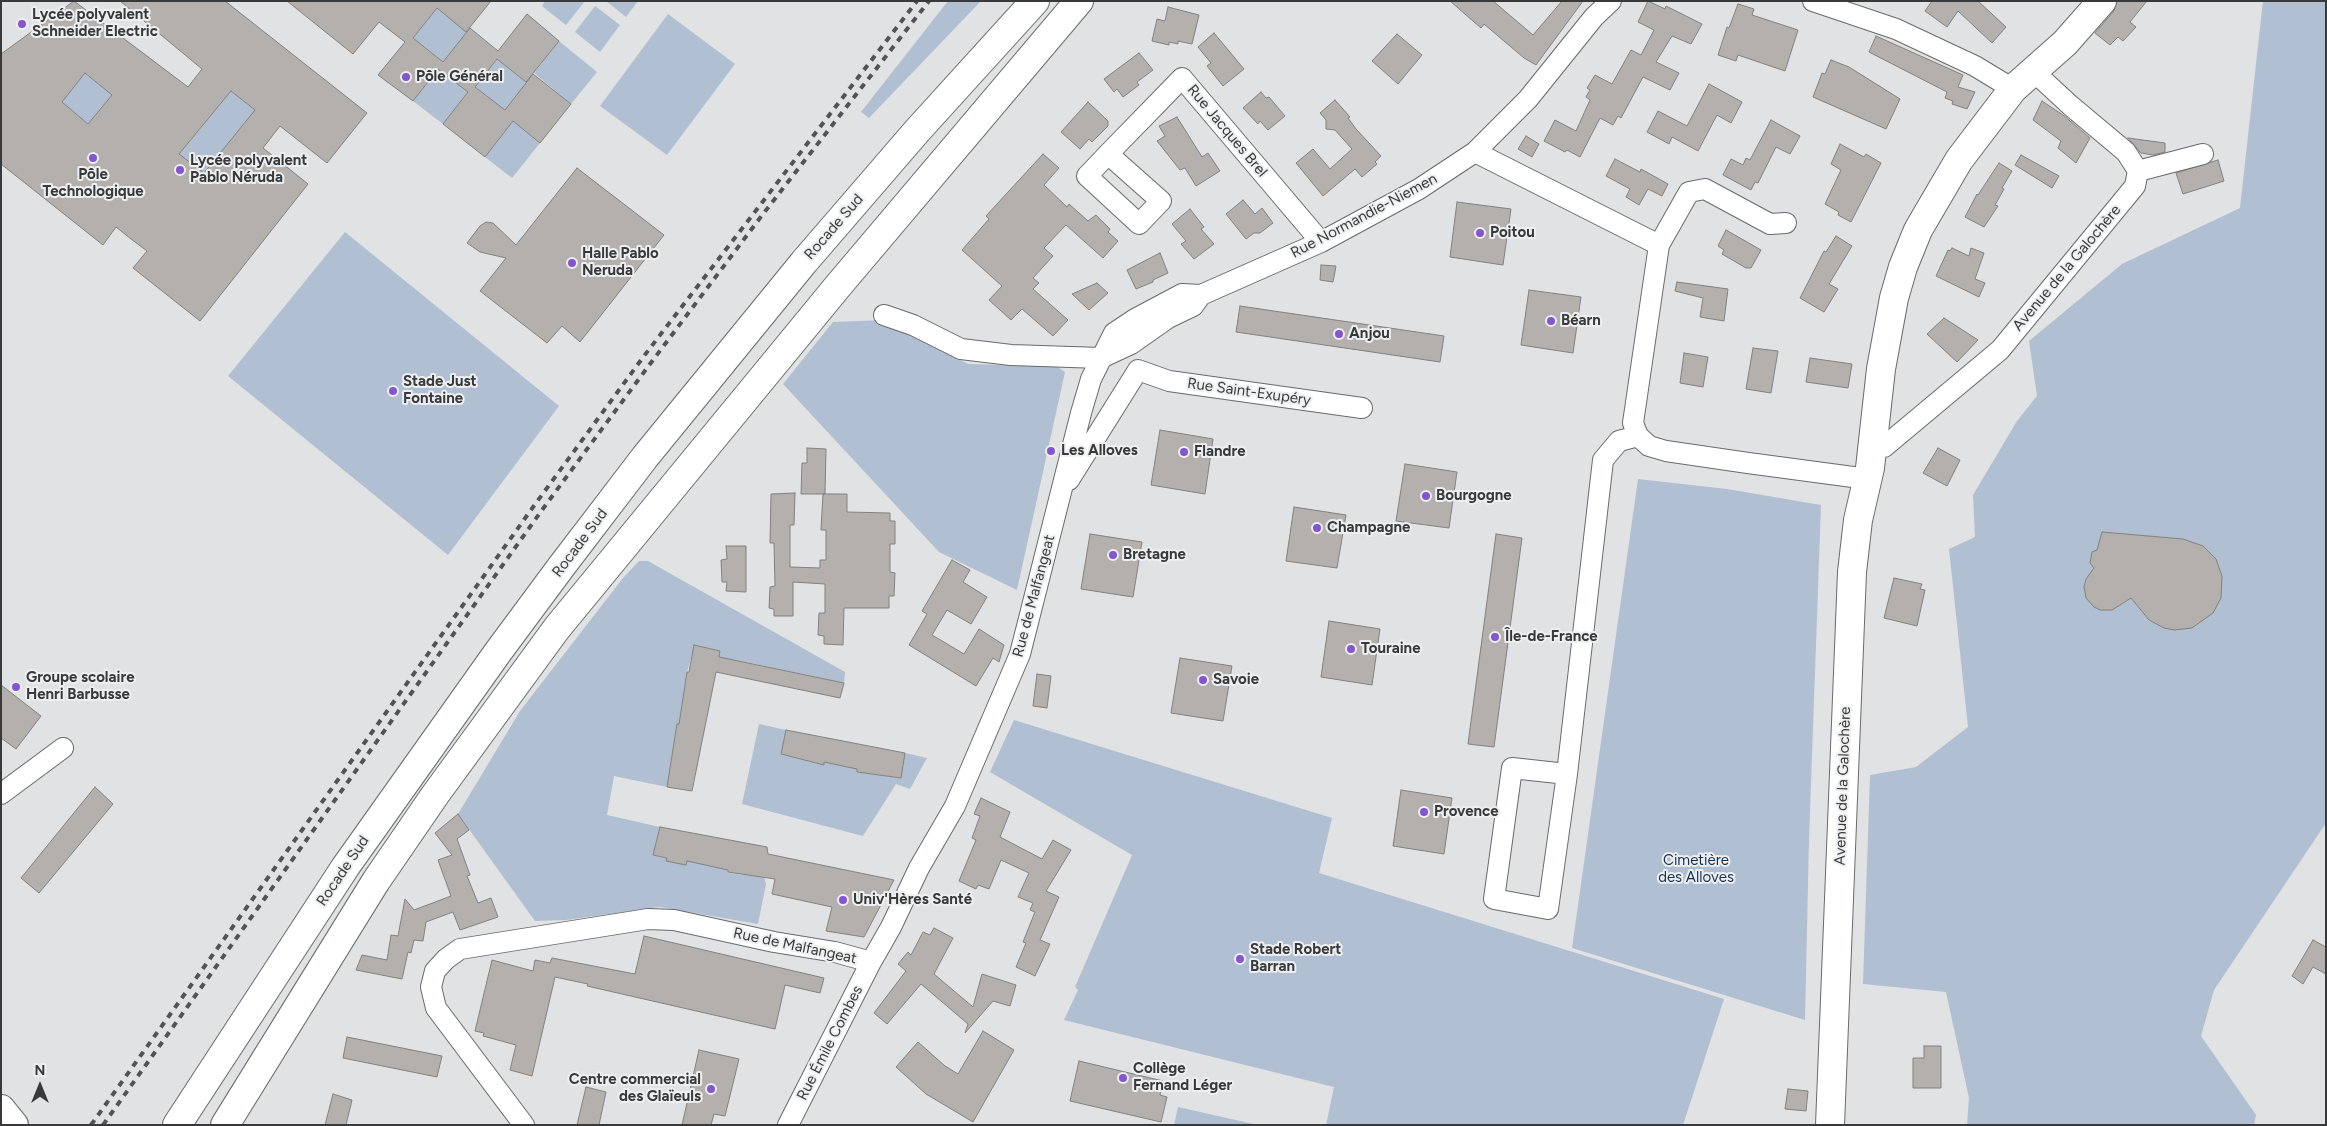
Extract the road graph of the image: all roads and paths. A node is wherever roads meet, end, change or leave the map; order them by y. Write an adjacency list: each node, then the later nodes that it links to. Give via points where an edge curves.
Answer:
1 (1035, 1): 29 (main road, Rocade Sud, via 916,131 651,449 498,652 346,866)
2 (1079, 1): 30 (main road, via 556,628 376,881)
3 (1612, 1): 8 (street, Rue Normandie-Niemen, via 1594,17 1528,99)
4 (1813, 1): 7 (street, via 1896,29 1975,66)
5 (2102, 1): 6 (main road, Avenue de la Galochère, via 2065,43)
6 (2034, 70): 7 (main road, Avenue de la Galochère); 11 (street, via 2126,152)
7 (2013, 89): 20 (main road, Avenue de la Galochère, via 1938,193 1903,267 1884,353)
8 (1475, 152): 13 (street, Rue Normandie-Niemen, via 1419,189); 14 (street)
9 (1108, 154): 13 (street, Rue Jacques Brel, via 1182,78)
10 (2204, 154): 11 (street)
11 (2138, 171): 20 (street, Avenue de la Galochère, via 2135,186 2000,350 1884,447)
12 (1786, 223): 14 (street, via 1770,224 1705,189 1689,192)
13 (1321, 242): 16 (street, Rue Normandie-Niemen, via 1201,295 1182,294 1114,333)
14 (1659, 245): 19 (street, via 1632,423)
15 (884, 315): 16 (street, via 961,350)
16 (1101, 358): 22 (street, Rue de Malfangeat, via 1088,387)
17 (1138, 370): 18 (street, Rue Saint-Exupéry, via 1169,381); 22 (street, Rue de Malfangeat)
18 (1362, 408)
19 (1638, 436): 21 (street, via 1649,446 1666,451); 24 (street, via 1619,441 1603,460)
20 (1873, 449): 21 (main road, Avenue de la Galochère)
21 (1868, 480): 33 (main road, Avenue de la Galochère, via 1858,520 1852,572)
22 (1061, 492): 26 (street, Rue de Malfangeat, via 1020,654 955,806)
23 (63, 748): 25 (street)
24 (1567, 774): 24 (street, via 1548,909 1494,899 1512,768)
25 (1, 794)
26 (871, 962): 31 (street, Rue de Malfangeat, via 674,920 648,919 460,949 435,971 431,987 436,1008); 32 (street, Rue Émile Combes)
27 (1, 1110): 28 (main road)
28 (14, 1125)
29 (177, 1125)
30 (225, 1125)
31 (524, 1125)
32 (788, 1125)
33 (1830, 1125)

